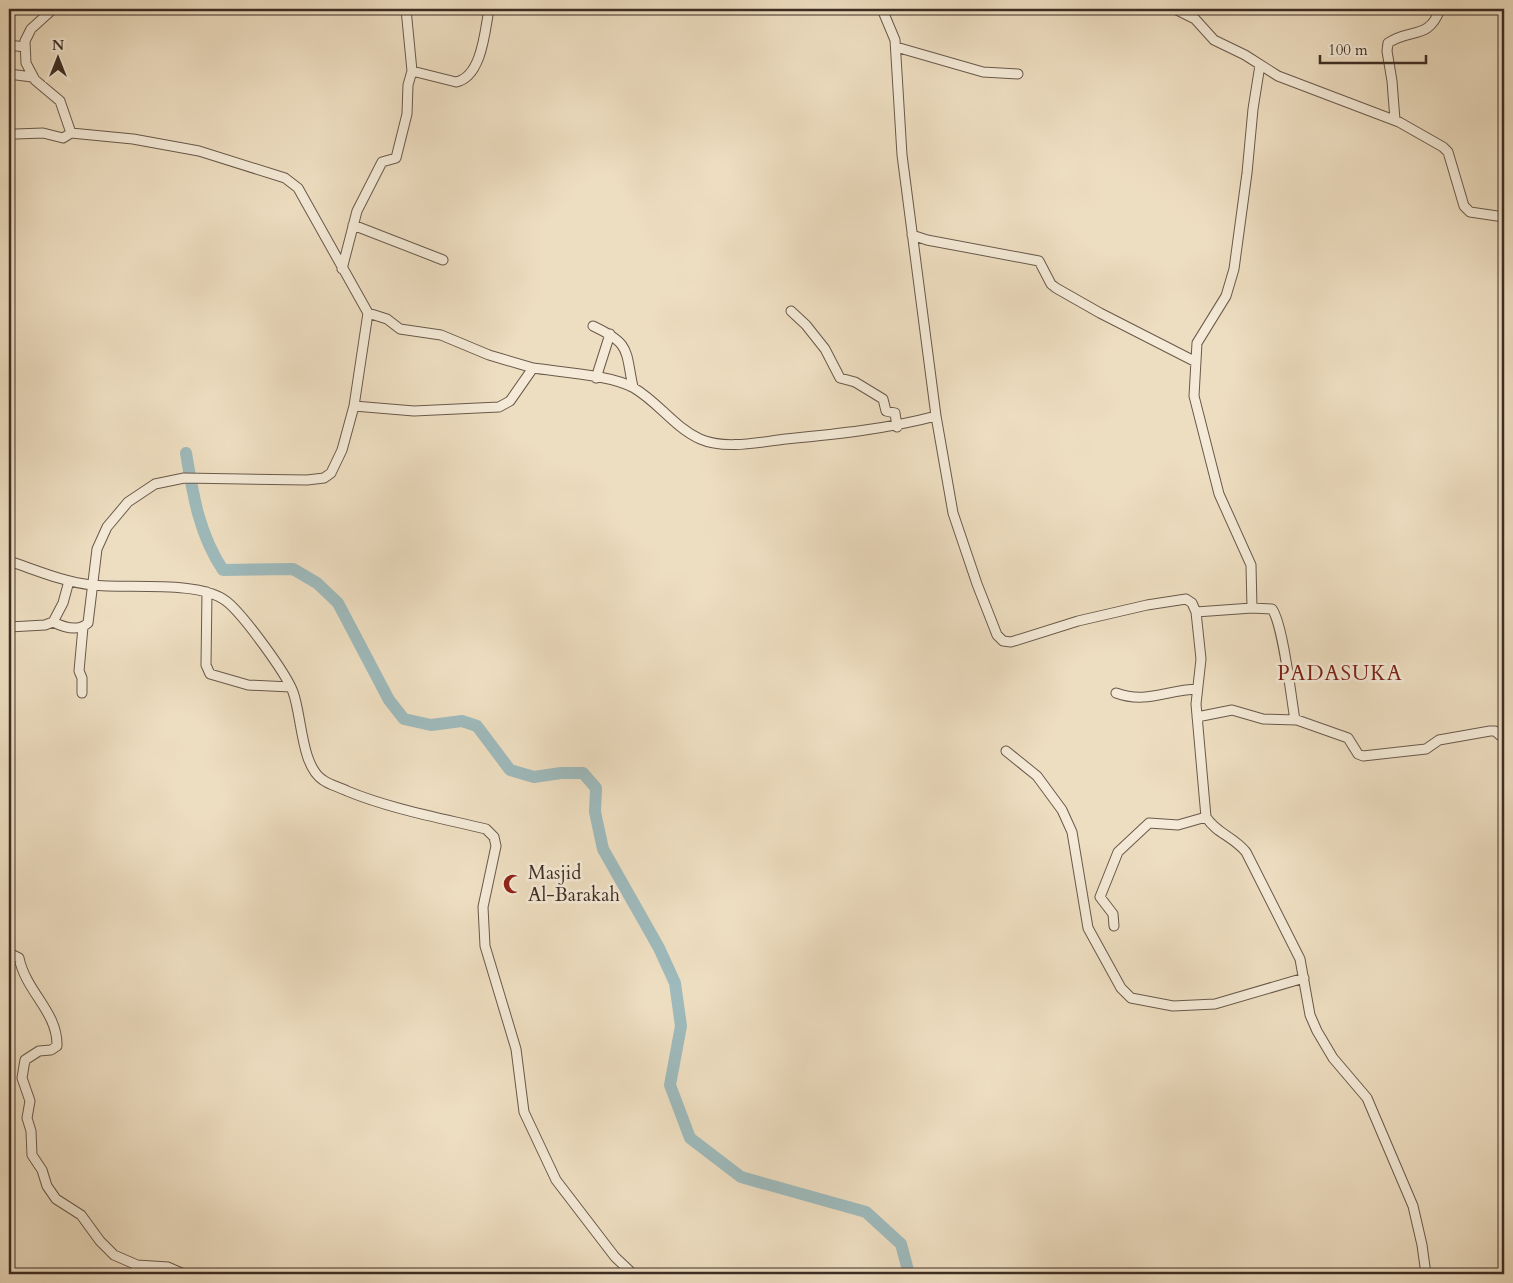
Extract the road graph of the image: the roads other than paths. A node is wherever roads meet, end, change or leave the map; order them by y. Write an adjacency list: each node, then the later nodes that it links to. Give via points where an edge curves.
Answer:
1 (53, 9): 8 (street, via 31,29)
2 (406, 9): 11 (street)
3 (489, 9): 11 (street, via 480,56 461,81)
4 (882, 9): 9 (street)
5 (1175, 9): 10 (street, via 1195,19 1214,40)
6 (1440, 9): 15 (street, via 1432,26 1388,43 1386,51 1392,81)
7 (9, 45): 8 (street)
8 (25, 47): 14 (street, via 26,63)
9 (896, 47): 13 (street, via 983,72); 20 (street, via 902,155)
10 (1260, 65): 15 (street, via 1278,76); 27 (street, via 1234,269 1226,296 1198,338)
11 (412, 71): 19 (street, via 407,114 396,158 382,162 360,202)
12 (9, 74): 14 (street)
13 (1018, 74)
14 (32, 77): 16 (street, via 60,101)
15 (1394, 120): 18 (street, via 1448,152 1464,206 1470,212)
16 (71, 133): 17 (street, via 63,138 43,133); 22 (street, via 199,151 285,178 298,188)
17 (16, 134)
18 (1504, 217)
19 (353, 225): 21 (street); 22 (street)
20 (912, 235): 27 (street, via 1039,261 1056,288); 32 (street)
21 (443, 260)
22 (342, 269): 24 (street)
23 (791, 311): 33 (street, via 825,349 840,378 855,382 883,399 886,411 895,414)
24 (368, 313): 28 (street, via 400,329 441,335 489,355); 31 (street)
25 (593, 326): 26 (street)
26 (610, 334): 29 (street); 30 (street, via 621,341 626,350)
27 (1196, 362): 38 (street, via 1195,406 1219,494 1251,565)
28 (533, 368): 29 (street); 31 (street, via 510,401 500,407 414,411)
29 (596, 378): 30 (street)
30 (633, 387): 33 (street, via 681,428 713,443 742,444)
31 (354, 406): 36 (street, via 342,450 331,473 324,478 184,478 155,484 128,502 107,527 97,549)
32 (936, 416): 33 (street); 39 (street, via 953,513 990,619 1003,641 1020,640 1078,621 1174,600 1189,600)
33 (897, 427)
34 (9, 561): 35 (street)
35 (69, 581): 36 (street); 40 (street)
36 (92, 585): 37 (street, via 170,587); 42 (street, via 88,623)
37 (207, 592): 43 (street, via 228,602 259,639); 43 (street, via 206,665 210,674 248,685)
38 (1252, 608): 39 (street); 48 (street, via 1271,608 1276,615)
39 (1196, 612): 44 (street, via 1201,658)
40 (53, 622): 41 (street); 42 (street, via 63,627)
41 (9, 627)
42 (83, 627): 45 (street, via 78,671 82,678)
43 (290, 687): 56 (street, via 311,767 323,780 366,799 486,829 494,837 495,857 483,907 485,946 516,1049 524,1112 556,1180 606,1246)
44 (1197, 689): 46 (street, via 1176,690 1147,698); 47 (street)
45 (82, 692)
46 (1116, 694)
47 (1197, 717): 48 (street, via 1232,710 1264,719); 51 (street)
48 (1295, 720): 49 (street, via 1348,738 1362,756 1426,749 1440,740 1492,731)
49 (1503, 734)
50 (1006, 752): 54 (street, via 1037,776 1062,810 1072,832 1088,928 1121,988 1132,998 1173,1006 1215,1004)
51 (1206, 817): 52 (street, via 1174,825 1149,823 1119,850 1100,897 1113,914); 54 (street, via 1212,828 1238,842 1246,852 1300,959)
52 (1114, 926)
53 (9, 953): 55 (street, via 19,958 26,982 52,1018 57,1042 52,1050 39,1051 25,1060 22,1076 30,1101 27,1118 32,1155 47,1186 57,1200 81,1215 114,1254 137,1265 168,1267)
54 (1304, 978): 57 (street, via 1316,1031 1333,1058 1366,1098 1412,1206)
55 (184, 1274)
56 (632, 1274)
57 (1426, 1274)

